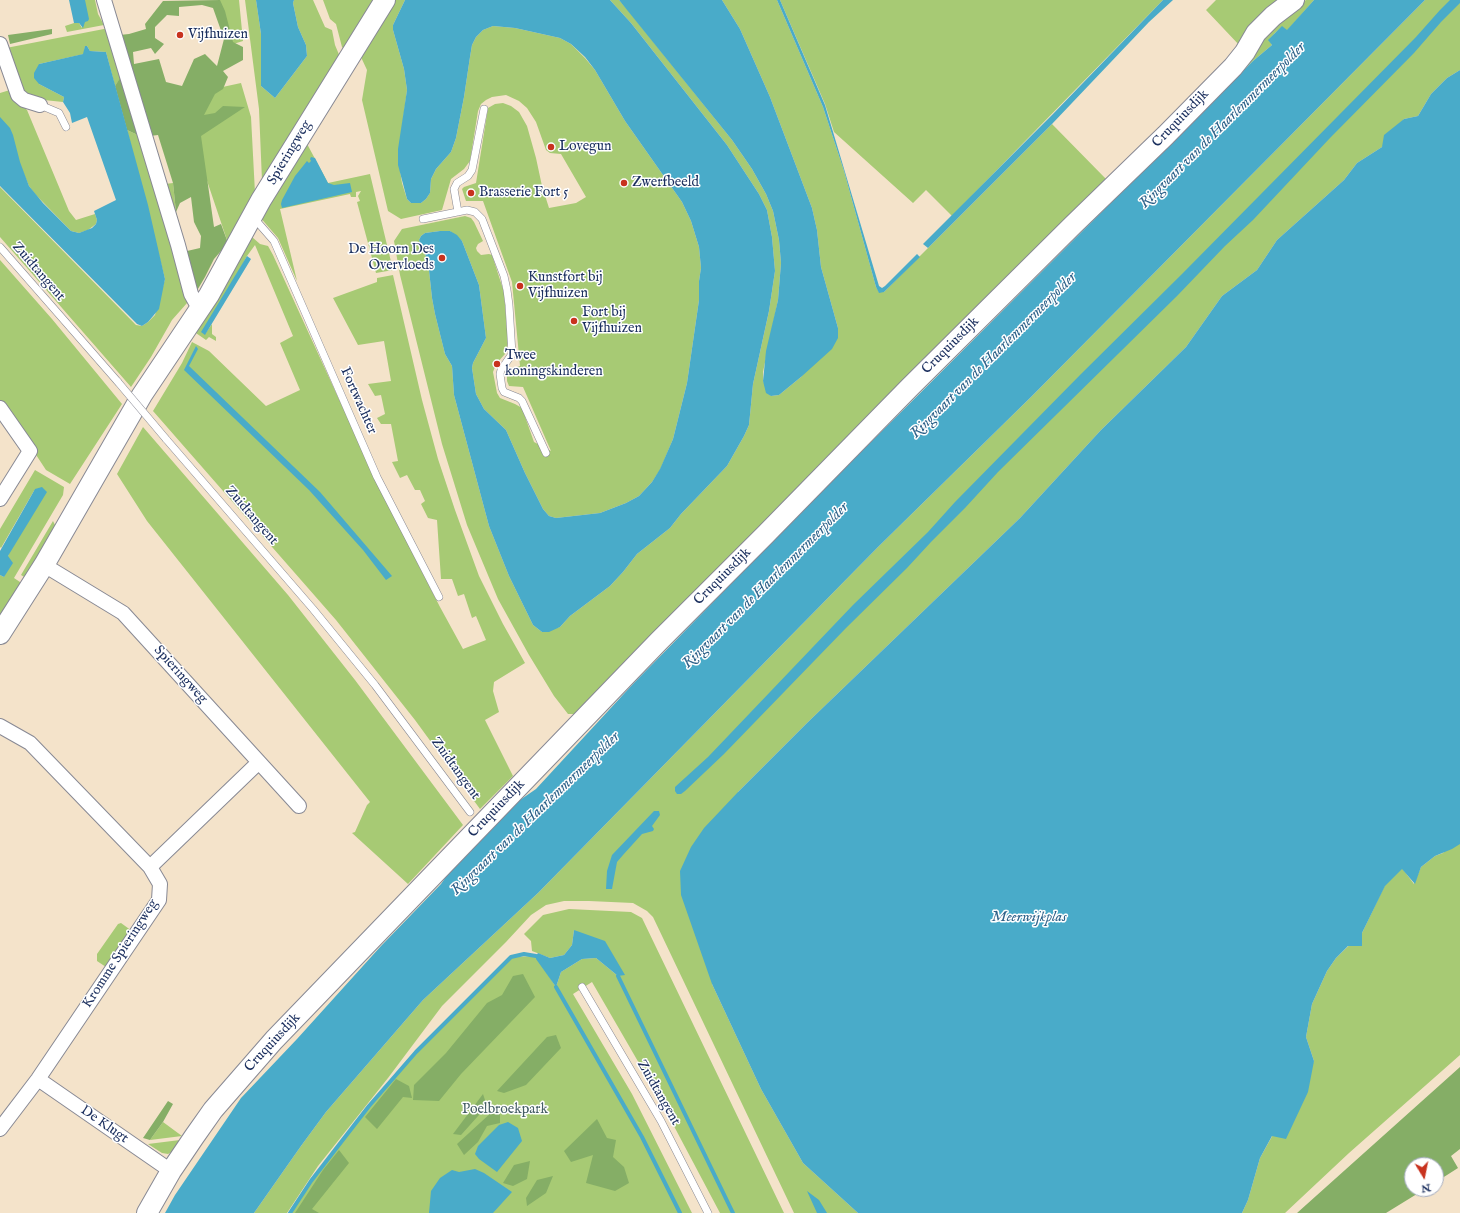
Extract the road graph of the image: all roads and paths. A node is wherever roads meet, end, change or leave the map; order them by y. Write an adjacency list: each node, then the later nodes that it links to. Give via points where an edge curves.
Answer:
1 (104, 0): 12 (street, via 191,294)
2 (385, 0): 9 (street, Spieringweg)
3 (1294, 0): 27 (street, Cruquiusdijk, via 1256,33 1233,67 1166,135 916,381 659,641 274,1040 213,1110)
4 (0, 44): 5 (street, via 18,95 24,100)
5 (40, 105): 7 (lane, via 59,113)
6 (484, 109): 8 (lane, via 472,170 454,189)
7 (66, 127)
8 (458, 212): 10 (lane); 14 (lane, via 476,212 482,219 504,276 513,349 511,357 502,367 501,384 504,392 522,401)
9 (253, 217): 12 (street, Spieringweg); 17 (lane, Fortwachter, via 274,241 377,477)
10 (423, 219)
11 (0, 247): 22 (lane, Zuidtangent, bridge, via 313,608 375,685)
12 (200, 310): 16 (street, Spieringweg, via 138,402)
13 (0, 408): 15 (street, via 30,451)
14 (546, 453)
15 (0, 499)
16 (44, 565): 18 (street, Spieringweg); 20 (street, Spieringweg, via 122,613)
17 (439, 597)
18 (0, 634)
19 (0, 726): 23 (street, Kromme Spieringweg, via 30,743)
20 (259, 762): 21 (street, Spieringweg); 23 (street)
21 (299, 806)
22 (470, 812)
23 (150, 867): 25 (street, Kromme Spieringweg, via 160,884 159,900)
24 (582, 988): 29 (lane, Zuidtangent, via 660,1121)
25 (38, 1079): 26 (street, Kromme Spieringweg); 27 (street, De Klugt)
26 (0, 1129)
27 (171, 1171): 28 (street, Cruquiusdijk)
28 (147, 1213)
29 (708, 1213)

